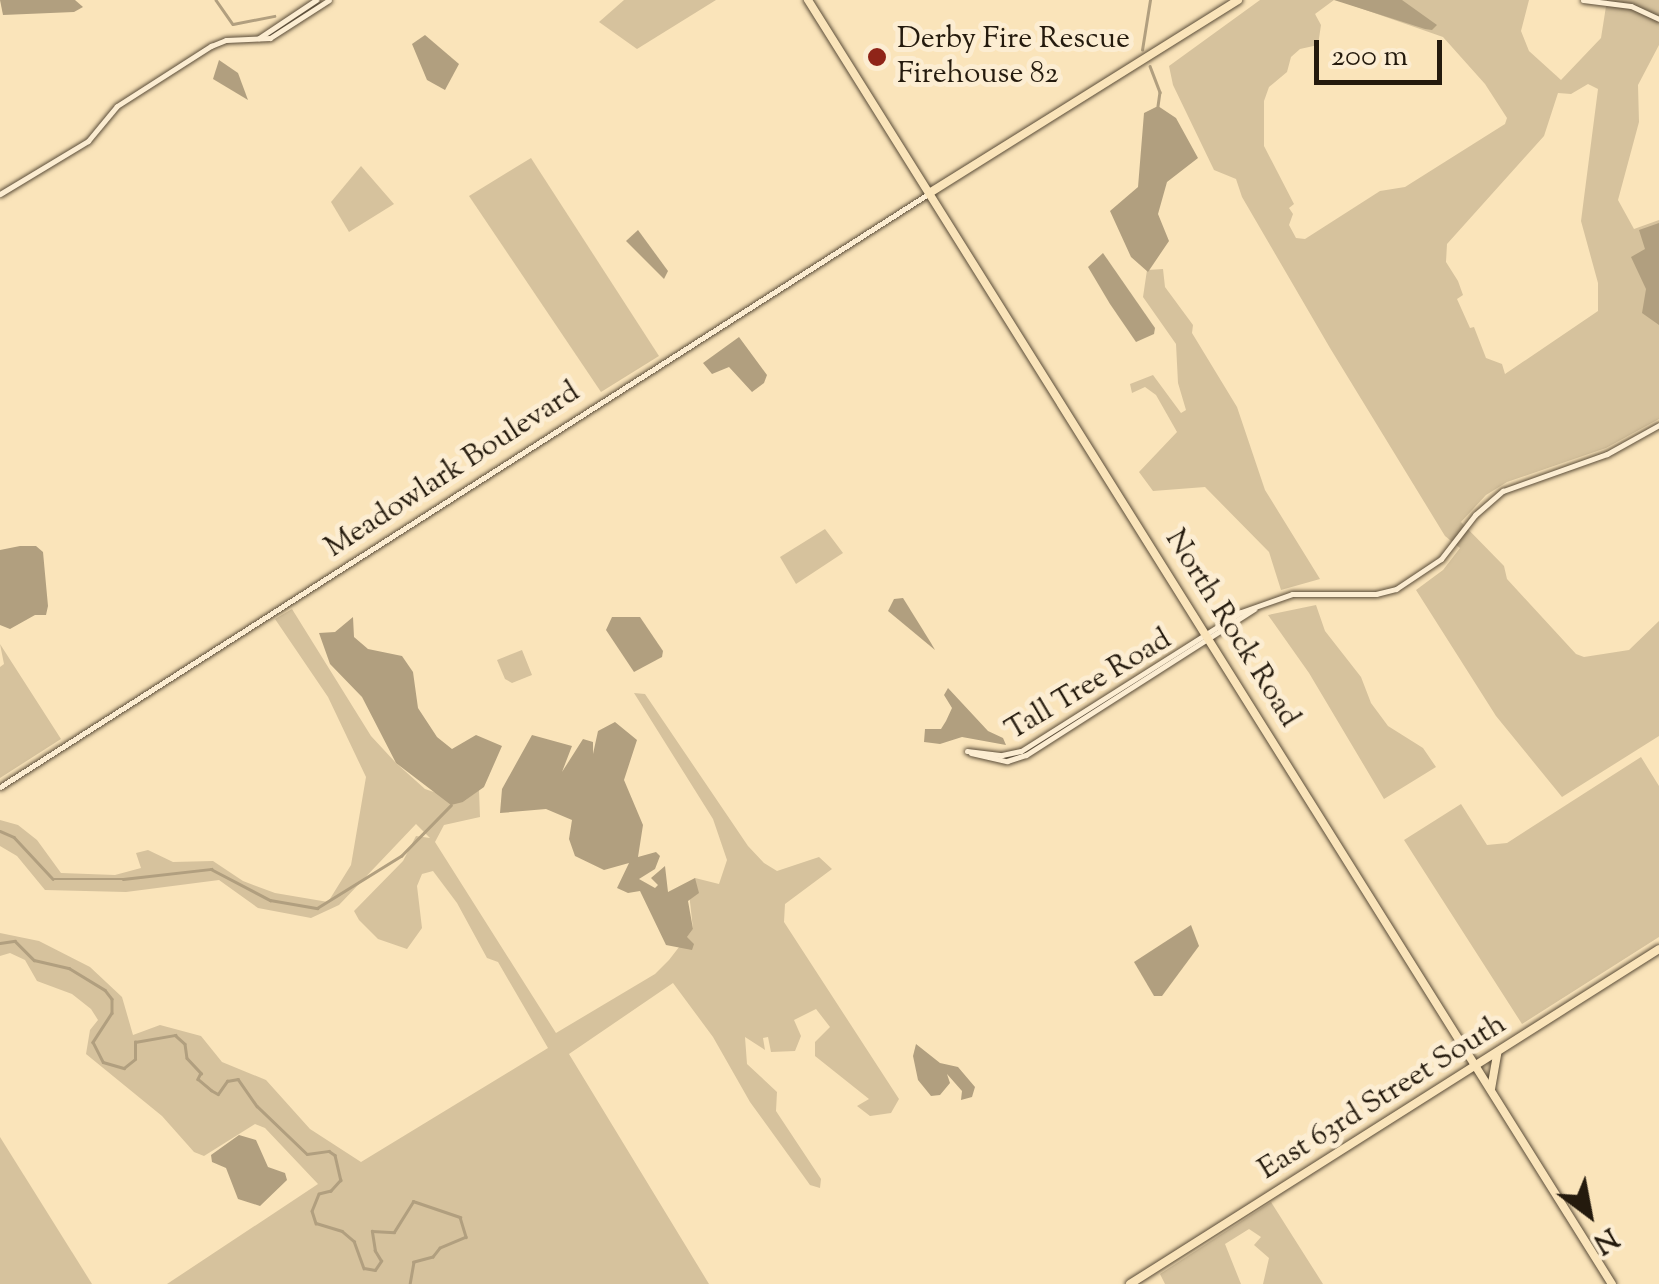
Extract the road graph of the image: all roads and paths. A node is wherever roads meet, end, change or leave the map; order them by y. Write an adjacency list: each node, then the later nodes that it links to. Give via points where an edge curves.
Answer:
1 (316, 0): 7 (street)
2 (329, 0): 7 (street, via 270,38)
3 (808, 0): 8 (main road, North Rock Road)
4 (1238, 0): 8 (main road)
5 (1584, 0): 6 (street, via 1632,6)
6 (1659, 19)
7 (259, 38): 9 (street, via 211,46 117,106 88,141)
8 (931, 192): 11 (main road, North Rock Road); 12 (street, Meadowlark Boulevard)
9 (0, 194)
10 (1659, 424): 11 (street, Tall Tree Road, via 1607,454 1503,491 1474,515 1434,566 1396,590 1292,594)
11 (1208, 636): 11 (street, Tall Tree Road, via 1021,751 966,751 994,760 1018,758); 15 (main road, North Rock Road)
12 (0, 787)
13 (1659, 948): 14 (main road, East 63rd Street South)
14 (1498, 1052): 15 (main road, East 63rd Street South); 16 (main road)
15 (1477, 1066): 16 (main road, North Rock Road); 17 (main road, East 63rd Street South)
16 (1491, 1088): 18 (main road, North Rock Road)
17 (1130, 1284)
18 (1612, 1284)

